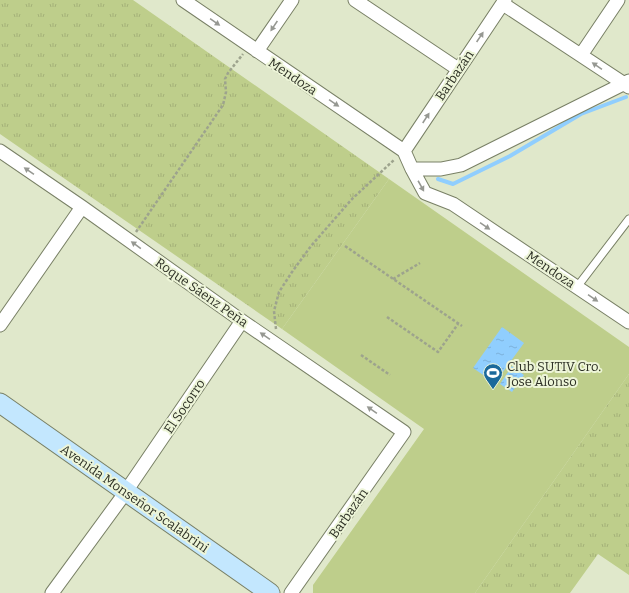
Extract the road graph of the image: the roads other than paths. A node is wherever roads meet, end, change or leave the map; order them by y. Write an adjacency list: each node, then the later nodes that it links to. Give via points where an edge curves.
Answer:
1 (183, 0): 6 (street, Mendoza, one-way to 6)
2 (292, 0): 6 (street, one-way to 6)
3 (355, 0): 8 (street)
4 (618, 0): 7 (street)
5 (504, 2): 7 (street); 8 (street, Barbazán, one-way to 5)
6 (254, 49): 11 (street, Mendoza, one-way to 11)
7 (581, 55): 9 (street, one-way to 7)
8 (458, 69): 11 (street, Barbazán, one-way to 8)
9 (627, 84): 12 (street, via 461,165 441,169)
10 (0, 151): 13 (street, Roque Sáenz Peña, one-way to 10)
11 (404, 151): 12 (street, Mendoza)
12 (412, 169): 15 (street, Mendoza, one-way to 15, via 425,193 453,204)
13 (82, 207): 16 (street, Roque Sáenz Peña, one-way to 13); 18 (street)
14 (629, 219): 15 (lane)
15 (577, 287): 17 (street, Mendoza, one-way to 17)
16 (242, 321): 20 (street, Roque Sáenz Peña, one-way to 16); 21 (street, El Socorro)
17 (629, 322)
18 (0, 325)
19 (0, 404): 21 (main road, Avenida Monseñor Scalabrini)
20 (404, 432): 24 (street, Barbazán)
21 (126, 492): 22 (street, El Socorro); 23 (main road, Avenida Monseñor Scalabrini)
22 (52, 593)
23 (270, 593)
24 (291, 593)

